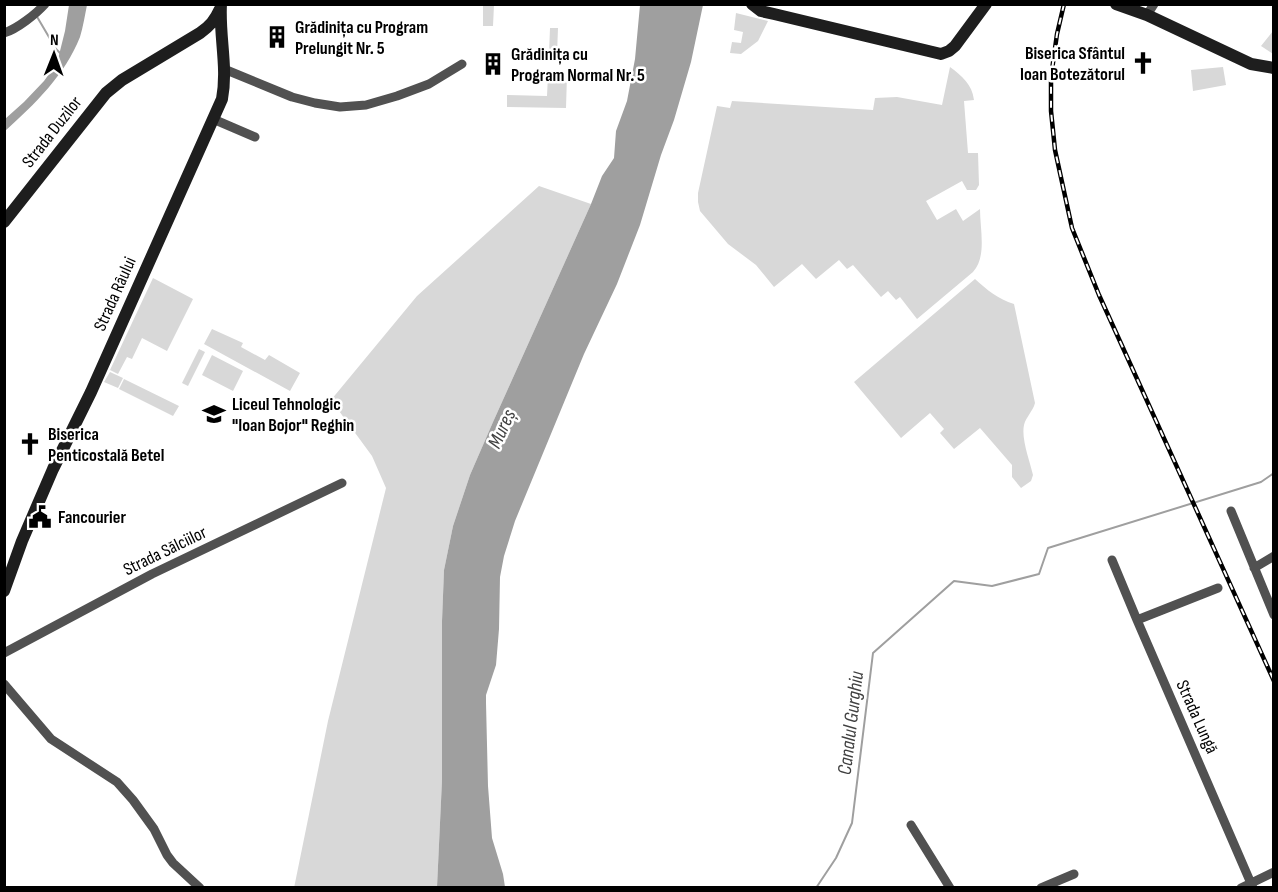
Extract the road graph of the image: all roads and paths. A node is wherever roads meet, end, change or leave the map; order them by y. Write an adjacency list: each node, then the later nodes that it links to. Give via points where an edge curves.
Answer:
1 (752, 4): 2 (main road, via 761,11 941,54 955,46)
2 (986, 4)
3 (1116, 4): 6 (main road)
4 (221, 6): 10 (main road, Strada Râului); 13 (main road, Strada Duzilor, via 215,20 200,33 106,93)
5 (43, 7): 7 (street)
6 (1151, 10): 9 (main road, via 1251,64)
7 (4, 33)
8 (462, 64): 10 (street, via 429,84 397,96 340,107 292,97)
9 (1274, 68)
10 (224, 69): 11 (main road, Strada Râului, via 222,99)
11 (213, 119): 12 (street); 20 (main road, Strada Râului, via 53,470)
12 (255, 137)
13 (4, 222)
14 (342, 483): 23 (street, Strada Sălciilor, via 152,574)
15 (1231, 511): 18 (street)
16 (1274, 556): 18 (street)
17 (1112, 560): 22 (street, Strada Lungă)
18 (1254, 568): 21 (street)
19 (1218, 588): 22 (street)
20 (4, 591)
21 (1274, 615)
22 (1137, 620): 28 (street, Strada Lungă)
23 (4, 653)
24 (4, 684): 29 (street, via 51,740 117,782 154,829 173,864)
25 (911, 825): 30 (street)
26 (1274, 872): 28 (street)
27 (1074, 874): 31 (street)
28 (1252, 885): 32 (street)
29 (200, 888)
30 (950, 888)
31 (1041, 888)
32 (1241, 888)

